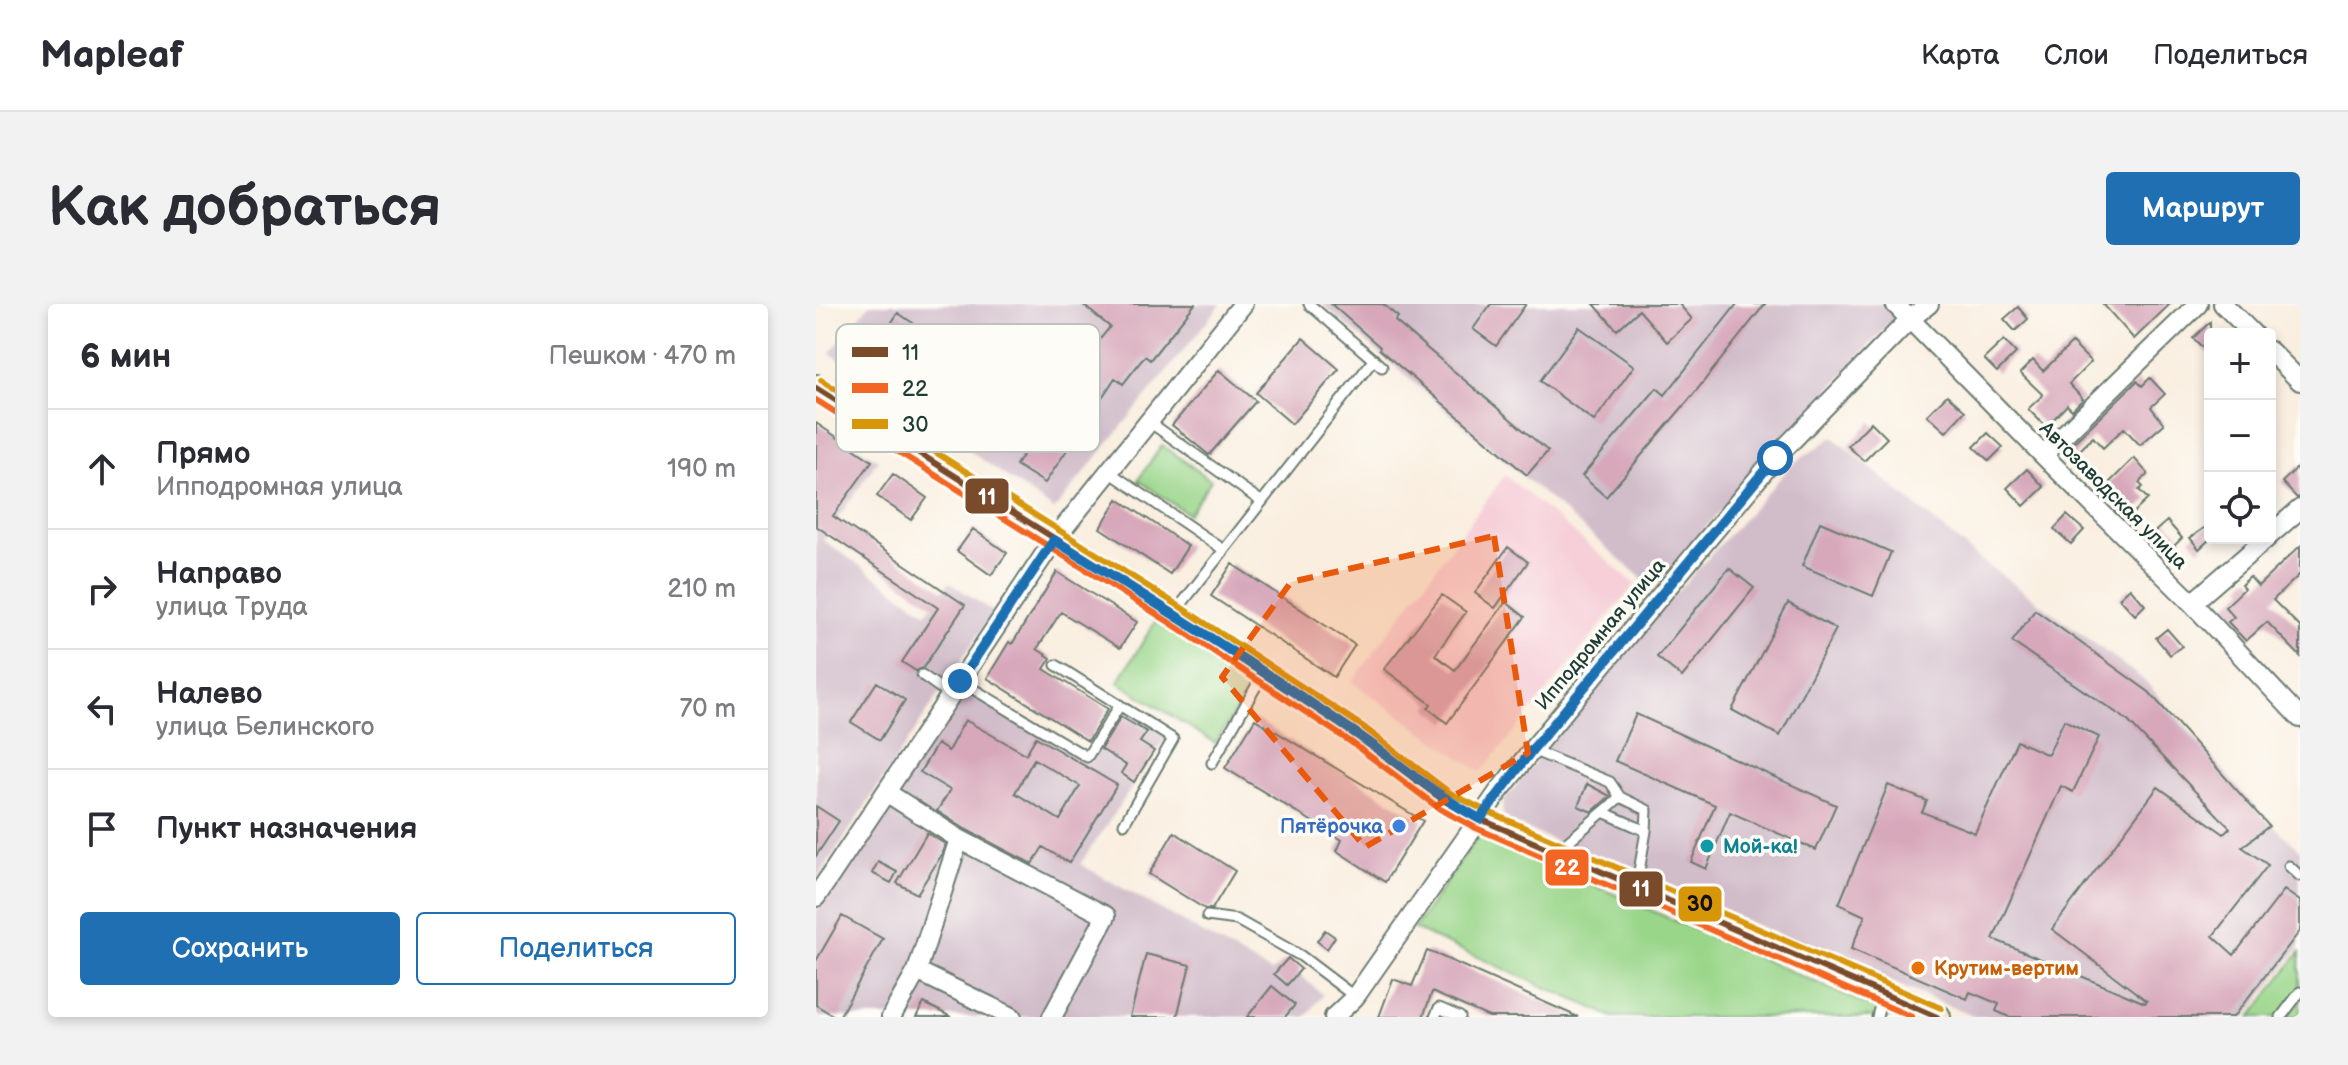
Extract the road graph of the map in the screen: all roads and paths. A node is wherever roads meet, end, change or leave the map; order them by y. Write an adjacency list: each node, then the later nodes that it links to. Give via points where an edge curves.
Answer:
1 (1243, 304): 15 (street)
2 (1309, 304): 10 (lane)
3 (1895, 304): 7 (street, Автозаводская улица)
4 (1929, 304): 7 (street, Ипподромная улица)
5 (2198, 304): 17 (street)
6 (2223, 304): 8 (street)
7 (1910, 319): 17 (street, Автозаводская улица); 33 (street, Ипподромная улица, via 1775,458)
8 (2247, 328)
9 (2276, 357): 12 (street)
10 (1374, 359): 11 (lane); 19 (lane)
11 (1382, 367)
12 (2300, 381)
13 (816, 388): 14 (main road)
14 (836, 401)
15 (1148, 421): 18 (street); 19 (lane)
16 (916, 452): 22 (main road)
17 (2043, 455): 25 (street, Автозаводская улица)
18 (1108, 471): 22 (street); 24 (lane)
19 (1262, 502): 24 (lane)
20 (2300, 509): 21 (street)
21 (2276, 530)
22 (1054, 540): 26 (main road); 30 (street)
23 (2260, 544): 25 (street)
24 (1224, 550): 26 (lane)
25 (2192, 603): 32 (street, Автозаводская улица)
26 (1174, 614): 28 (main road)
27 (1056, 665): 31 (lane)
28 (1264, 673): 34 (lane); 38 (main road, via 1445,801)
29 (922, 675): 30 (lane)
30 (955, 688): 31 (lane, via 1087,757); 35 (street)
31 (1120, 705): 39 (lane, via 1173,739)
32 (2300, 718)
33 (1532, 750): 36 (lane, via 1610,782); 38 (street, Ипподромная улица)
34 (1212, 763)
35 (886, 792): 41 (street); 46 (street)
36 (1620, 797): 37 (lane); 40 (lane, via 1647,810)
37 (1603, 812): 40 (lane); 42 (lane)
38 (1480, 819): 42 (main road); 50 (street, Ипподромная улица)
39 (1124, 824)
40 (1646, 831): 45 (lane)
41 (959, 839): 48 (street); 54 (street, via 1106,916)
42 (1556, 851): 45 (main road)
43 (2289, 866): 44 (lane)
44 (2300, 876)
45 (1636, 886): 51 (main road)
46 (816, 897)
47 (1207, 916): 50 (lane, via 1237,920 1301,956)
48 (917, 971): 52 (street); 53 (street)
49 (2300, 992): 59 (lane)
50 (1355, 997): 55 (street, Ипподромная улица)
51 (1880, 1006): 58 (main road)
52 (891, 1017)
53 (1012, 1017)
54 (1052, 1017)
55 (1334, 1017)
56 (1435, 1017): 57 (lane, via 1439,1008)
57 (1460, 1017)
58 (1937, 1017)
59 (2281, 1017)

